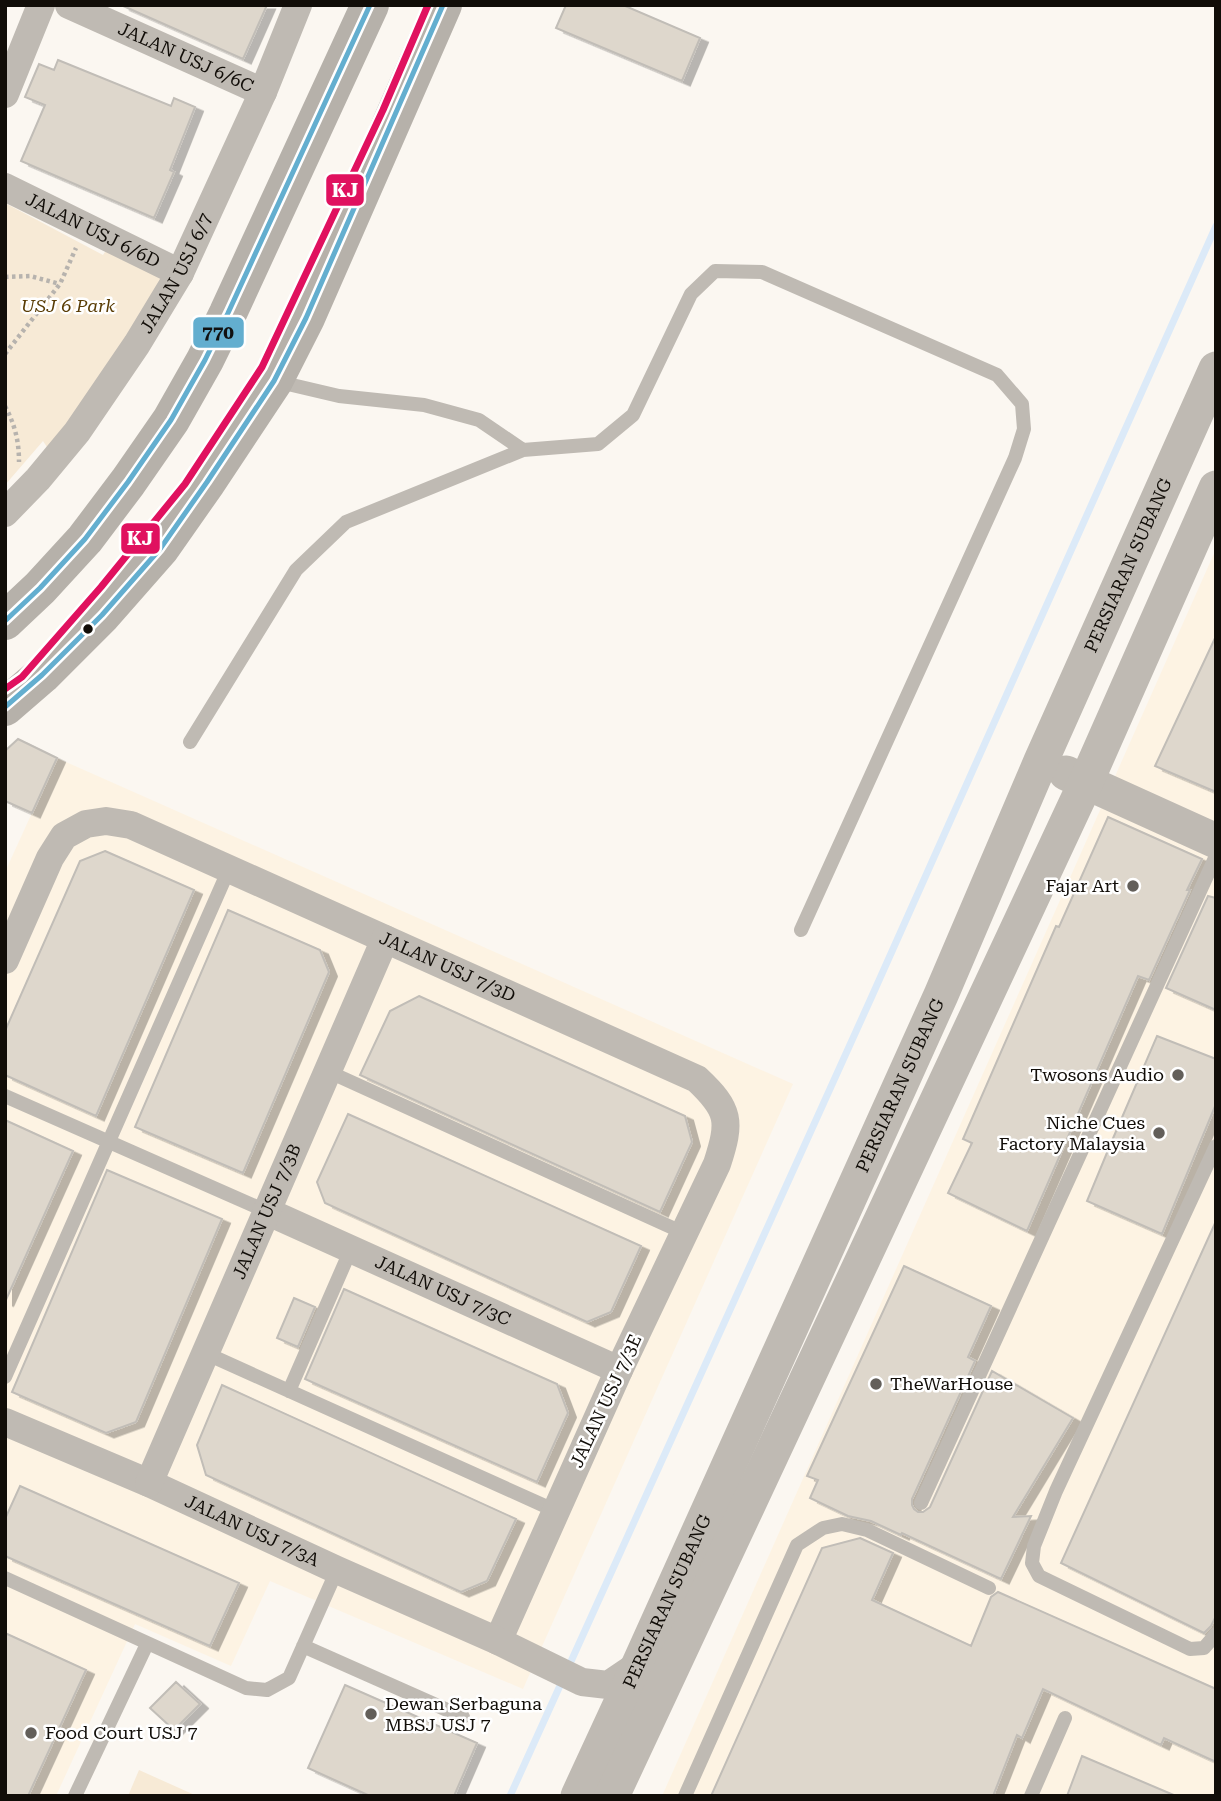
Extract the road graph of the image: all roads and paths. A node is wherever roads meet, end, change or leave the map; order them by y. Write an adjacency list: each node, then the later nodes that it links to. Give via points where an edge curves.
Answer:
1 (41, 5): 7 (street)
2 (69, 5): 6 (street, JALAN USJ 6/6C)
3 (298, 5): 6 (street, JALAN USJ 6/7)
4 (370, 5): 21 (main road, via 228,313 171,420 85,539)
5 (443, 5): 15 (main road)
6 (263, 92): 10 (street, JALAN USJ 6/7)
7 (5, 94)
8 (5, 187): 10 (street, JALAN USJ 6/6D)
9 (78, 242): 12 (path)
10 (180, 273): 20 (street, JALAN USJ 6/7, via 77,432)
11 (5, 276): 12 (path, via 30,276)
12 (60, 284): 13 (path)
13 (5, 354)
14 (1216, 369): 24 (street, PERSIARAN SUBANG)
15 (274, 381): 17 (lane, via 340,396 424,405 479,421); 22 (main road, via 160,549 42,676)
16 (5, 406): 18 (path, via 19,441)
17 (523, 450): 23 (lane, via 345,522 296,570); 29 (lane, via 598,444 633,415 691,294 715,271 762,272 997,375 1022,404 1024,429 1015,458)
18 (19, 470)
19 (1216, 488): 25 (street, PERSIARAN SUBANG)
20 (5, 513)
21 (5, 621)
22 (5, 706)
23 (190, 742)
24 (1041, 761): 25 (street); 55 (street, PERSIARAN SUBANG, via 941,995)
25 (1086, 782): 26 (street); 62 (street, PERSIARAN SUBANG)
26 (1216, 841)
27 (1216, 856): 46 (lane)
28 (229, 869): 30 (street, JALAN USJ 7/3D); 31 (street, JALAN USJ 7/3D, via 131,825 86,824 64,836 50,858); 34 (lane)
29 (802, 930)
30 (385, 939): 32 (street, JALAN USJ 7/3B); 36 (street, JALAN USJ 7/3D, via 696,1079 716,1096 726,1116)
31 (5, 960)
32 (327, 1072): 37 (street, JALAN USJ 7/3B); 38 (lane)
33 (5, 1096): 34 (lane)
34 (109, 1142): 37 (lane); 42 (lane)
35 (1216, 1146): 51 (lane, via 1056,1491 1032,1563 1038,1576 1190,1649 1204,1648)
36 (717, 1164): 38 (street, JALAN USJ 7/3E)
37 (266, 1211): 39 (street, JALAN USJ 7/3C); 40 (street, JALAN USJ 7/3B)
38 (684, 1233): 41 (street, JALAN USJ 7/3E)
39 (351, 1249): 41 (street, JALAN USJ 7/3C); 43 (lane)
40 (205, 1353): 43 (lane); 45 (street, JALAN USJ 7/3B)
41 (619, 1370): 47 (street, JALAN USJ 7/3E)
42 (5, 1377)
43 (289, 1391): 47 (lane)
44 (5, 1422): 45 (street, JALAN USJ 7/3A)
45 (149, 1483): 48 (street, JALAN USJ 7/3A)
46 (921, 1503)
47 (556, 1511): 52 (street, JALAN USJ 7/3E)
48 (337, 1570): 52 (street, JALAN USJ 7/3A); 54 (lane)
49 (5, 1578): 53 (lane)
50 (989, 1588): 63 (lane, via 867,1530 842,1524 823,1528 797,1545)
51 (1216, 1634)
52 (498, 1641): 56 (street, JALAN USJ 7/3A)
53 (147, 1644): 54 (lane, via 246,1688 267,1690 289,1678); 60 (lane)
54 (303, 1646): 57 (lane)
55 (639, 1664): 56 (street, via 608,1685); 59 (street, PERSIARAN SUBANG)
56 (582, 1682): 59 (street, via 598,1701 603,1720)
57 (463, 1717)
58 (1065, 1718): 64 (lane)
59 (594, 1760): 61 (street, PERSIARAN SUBANG)
60 (75, 1796)
61 (578, 1796)
62 (612, 1796)
63 (685, 1796)
64 (1031, 1796)

